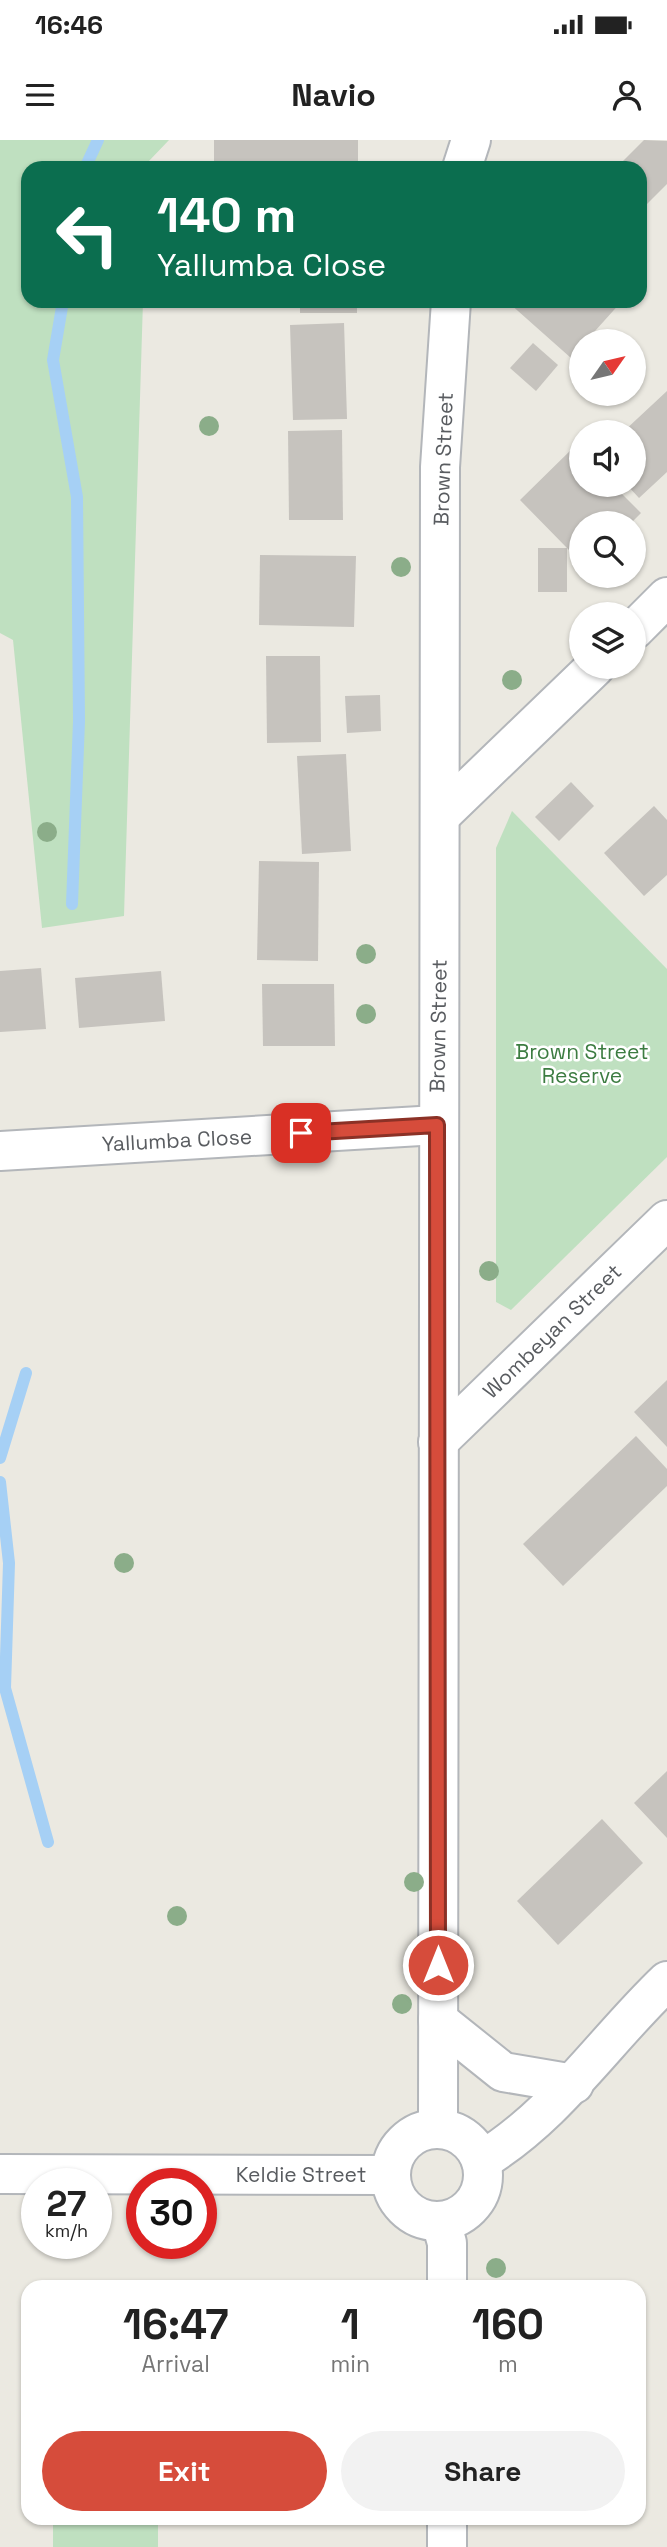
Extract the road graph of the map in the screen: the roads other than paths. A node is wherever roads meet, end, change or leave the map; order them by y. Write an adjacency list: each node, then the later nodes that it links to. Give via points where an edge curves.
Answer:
1 (471, 140): 2 (street)
2 (464, 161)
3 (451, 308): 7 (street, Brown Street, via 440,467)
4 (667, 597): 5 (street)
5 (646, 617)
6 (583, 679): 7 (street)
7 (440, 816): 8 (street, Brown Street)
8 (437, 1125): 9 (street, Yallumba Close); 11 (street, Brown Street)
9 (0, 1151)
10 (667, 1220): 11 (street, Wombeyan Street)
11 (438, 1442): 13 (street, Brown Street)
12 (667, 1981): 14 (street)
13 (438, 2021): 14 (street, via 503,2072); 15 (street, Brown Street)
14 (574, 2084): 16 (street, via 516,2140)
15 (438, 2129): 16 (street, via 468,2140); 18 (street, via 409,2139 392,2163)
16 (481, 2161): 19 (street, via 484,2183 478,2198 468,2211)
17 (0, 2174): 18 (street, Keldie Street)
18 (391, 2175): 19 (street, via 402,2205 413,2215)
19 (441, 2222): 20 (street, via 447,2243)
20 (447, 2280)
21 (447, 2525): 22 (street)
22 (447, 2547)

